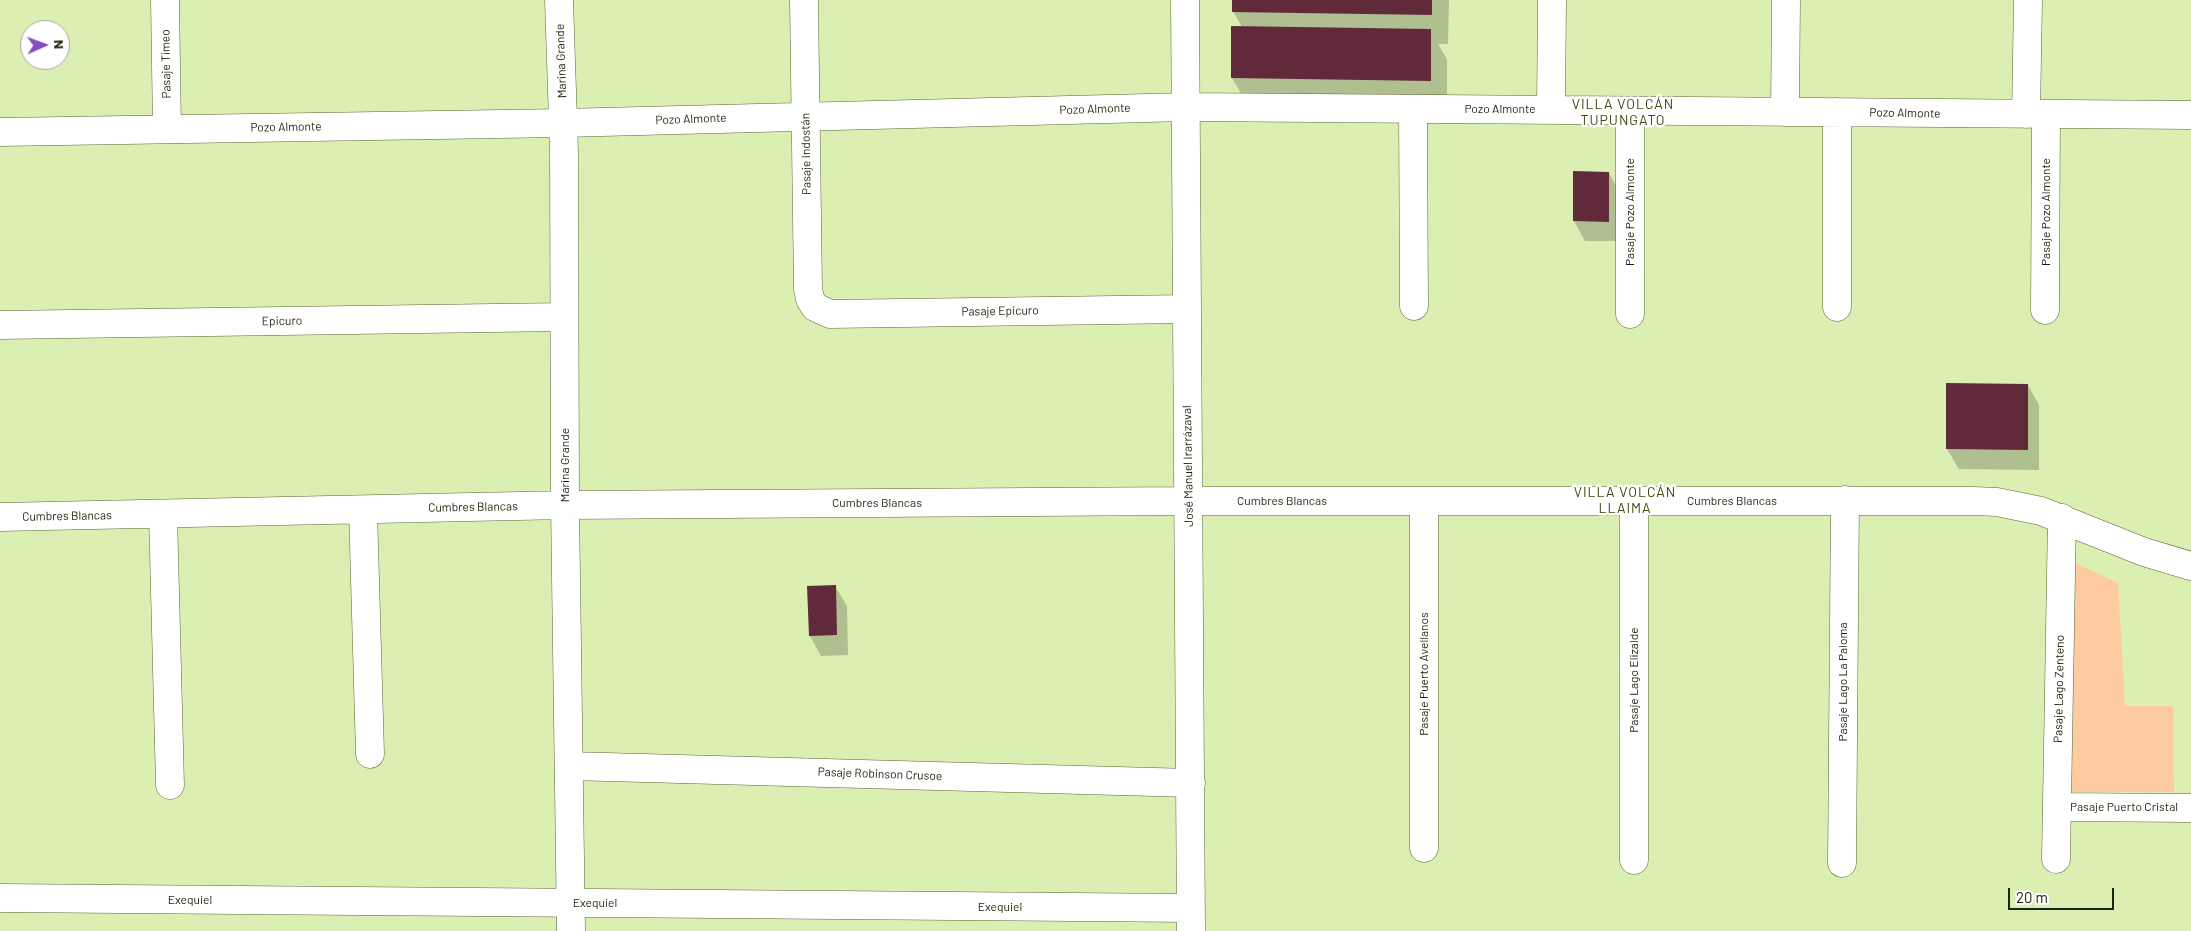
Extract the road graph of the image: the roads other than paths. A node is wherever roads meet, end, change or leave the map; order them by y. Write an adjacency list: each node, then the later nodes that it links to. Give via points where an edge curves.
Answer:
1 (164, 0): 18 (street, Pasaje Timeo)
2 (559, 0): 17 (street, Marina Grande)
3 (804, 0): 16 (street, Pasaje Indostán)
4 (1185, 0): 8 (street, José Manuel Irarrázaval)
5 (1552, 0): 10 (street)
6 (1786, 0): 12 (street)
7 (2028, 0): 14 (street, Pasaje Pozo Almonte)
8 (1186, 107): 9 (street, Pozo Almonte); 16 (street, Pozo Almonte); 23 (street, José Manuel Irarrázaval)
9 (1413, 109): 10 (street, Pozo Almonte); 20 (street)
10 (1551, 110): 11 (street, Pozo Almonte)
11 (1630, 110): 12 (street, Pozo Almonte); 25 (street, Pasaje Pozo Almonte)
12 (1785, 112): 13 (street, Pozo Almonte)
13 (1837, 112): 14 (street, Pozo Almonte); 22 (street)
14 (2036, 114): 15 (street, Pozo Almonte); 24 (street, Pasaje Pozo Almonte)
15 (2191, 115)
16 (806, 116): 17 (street, Pozo Almonte); 21 (street, Pasaje Indostán, via 808,289)
17 (563, 122): 18 (street, Pozo Almonte); 26 (street, Marina Grande)
18 (167, 129): 19 (street, Pozo Almonte)
19 (0, 132)
20 (1414, 306)
21 (815, 307): 23 (street, Pasaje Epicuro, via 830,314)
22 (1837, 307)
23 (1187, 309): 28 (street, José Manuel Irarrázaval)
24 (2045, 310)
25 (1630, 314)
26 (564, 318): 27 (street, Epicuro); 32 (street, Marina Grande)
27 (0, 325)
28 (1188, 500): 30 (street, Cumbres Blancas); 32 (street, Cumbres Blancas); 40 (street, José Manuel Irarrázaval)
29 (1845, 500): 31 (street, Cumbres Blancas); 36 (street, Cumbres Blancas, via 1997,502); 47 (street, Pasaje Lago La Paloma)
30 (1424, 501): 31 (street, Cumbres Blancas); 44 (street, Pasaje Puerto Avellanos)
31 (1634, 501): 46 (street, Pasaje Lago Elizalde)
32 (565, 505): 33 (street, Cumbres Blancas); 39 (street, Marina Grande)
33 (363, 510): 34 (street, Cumbres Blancas); 38 (street)
34 (163, 514): 35 (street, Cumbres Blancas); 41 (street)
35 (0, 517)
36 (2062, 518): 37 (street, Cumbres Blancas, via 2144,552); 42 (street, Pasaje Lago Zenteno)
37 (2191, 566)
38 (370, 754)
39 (570, 766): 40 (street, Pasaje Robinson Crusoe); 49 (street, Marina Grande)
40 (1191, 783): 50 (street, José Manuel Irarrázaval)
41 (170, 785)
42 (2057, 807): 43 (street, Pasaje Puerto Cristal); 45 (street, Pasaje Lago Zenteno)
43 (2191, 808)
44 (1424, 848)
45 (2056, 859)
46 (1634, 860)
47 (1842, 863)
48 (0, 898): 49 (street, Exequiel)
49 (571, 903): 50 (street, Exequiel); 51 (street, Marina Grande)
50 (1191, 920)
51 (571, 931)

